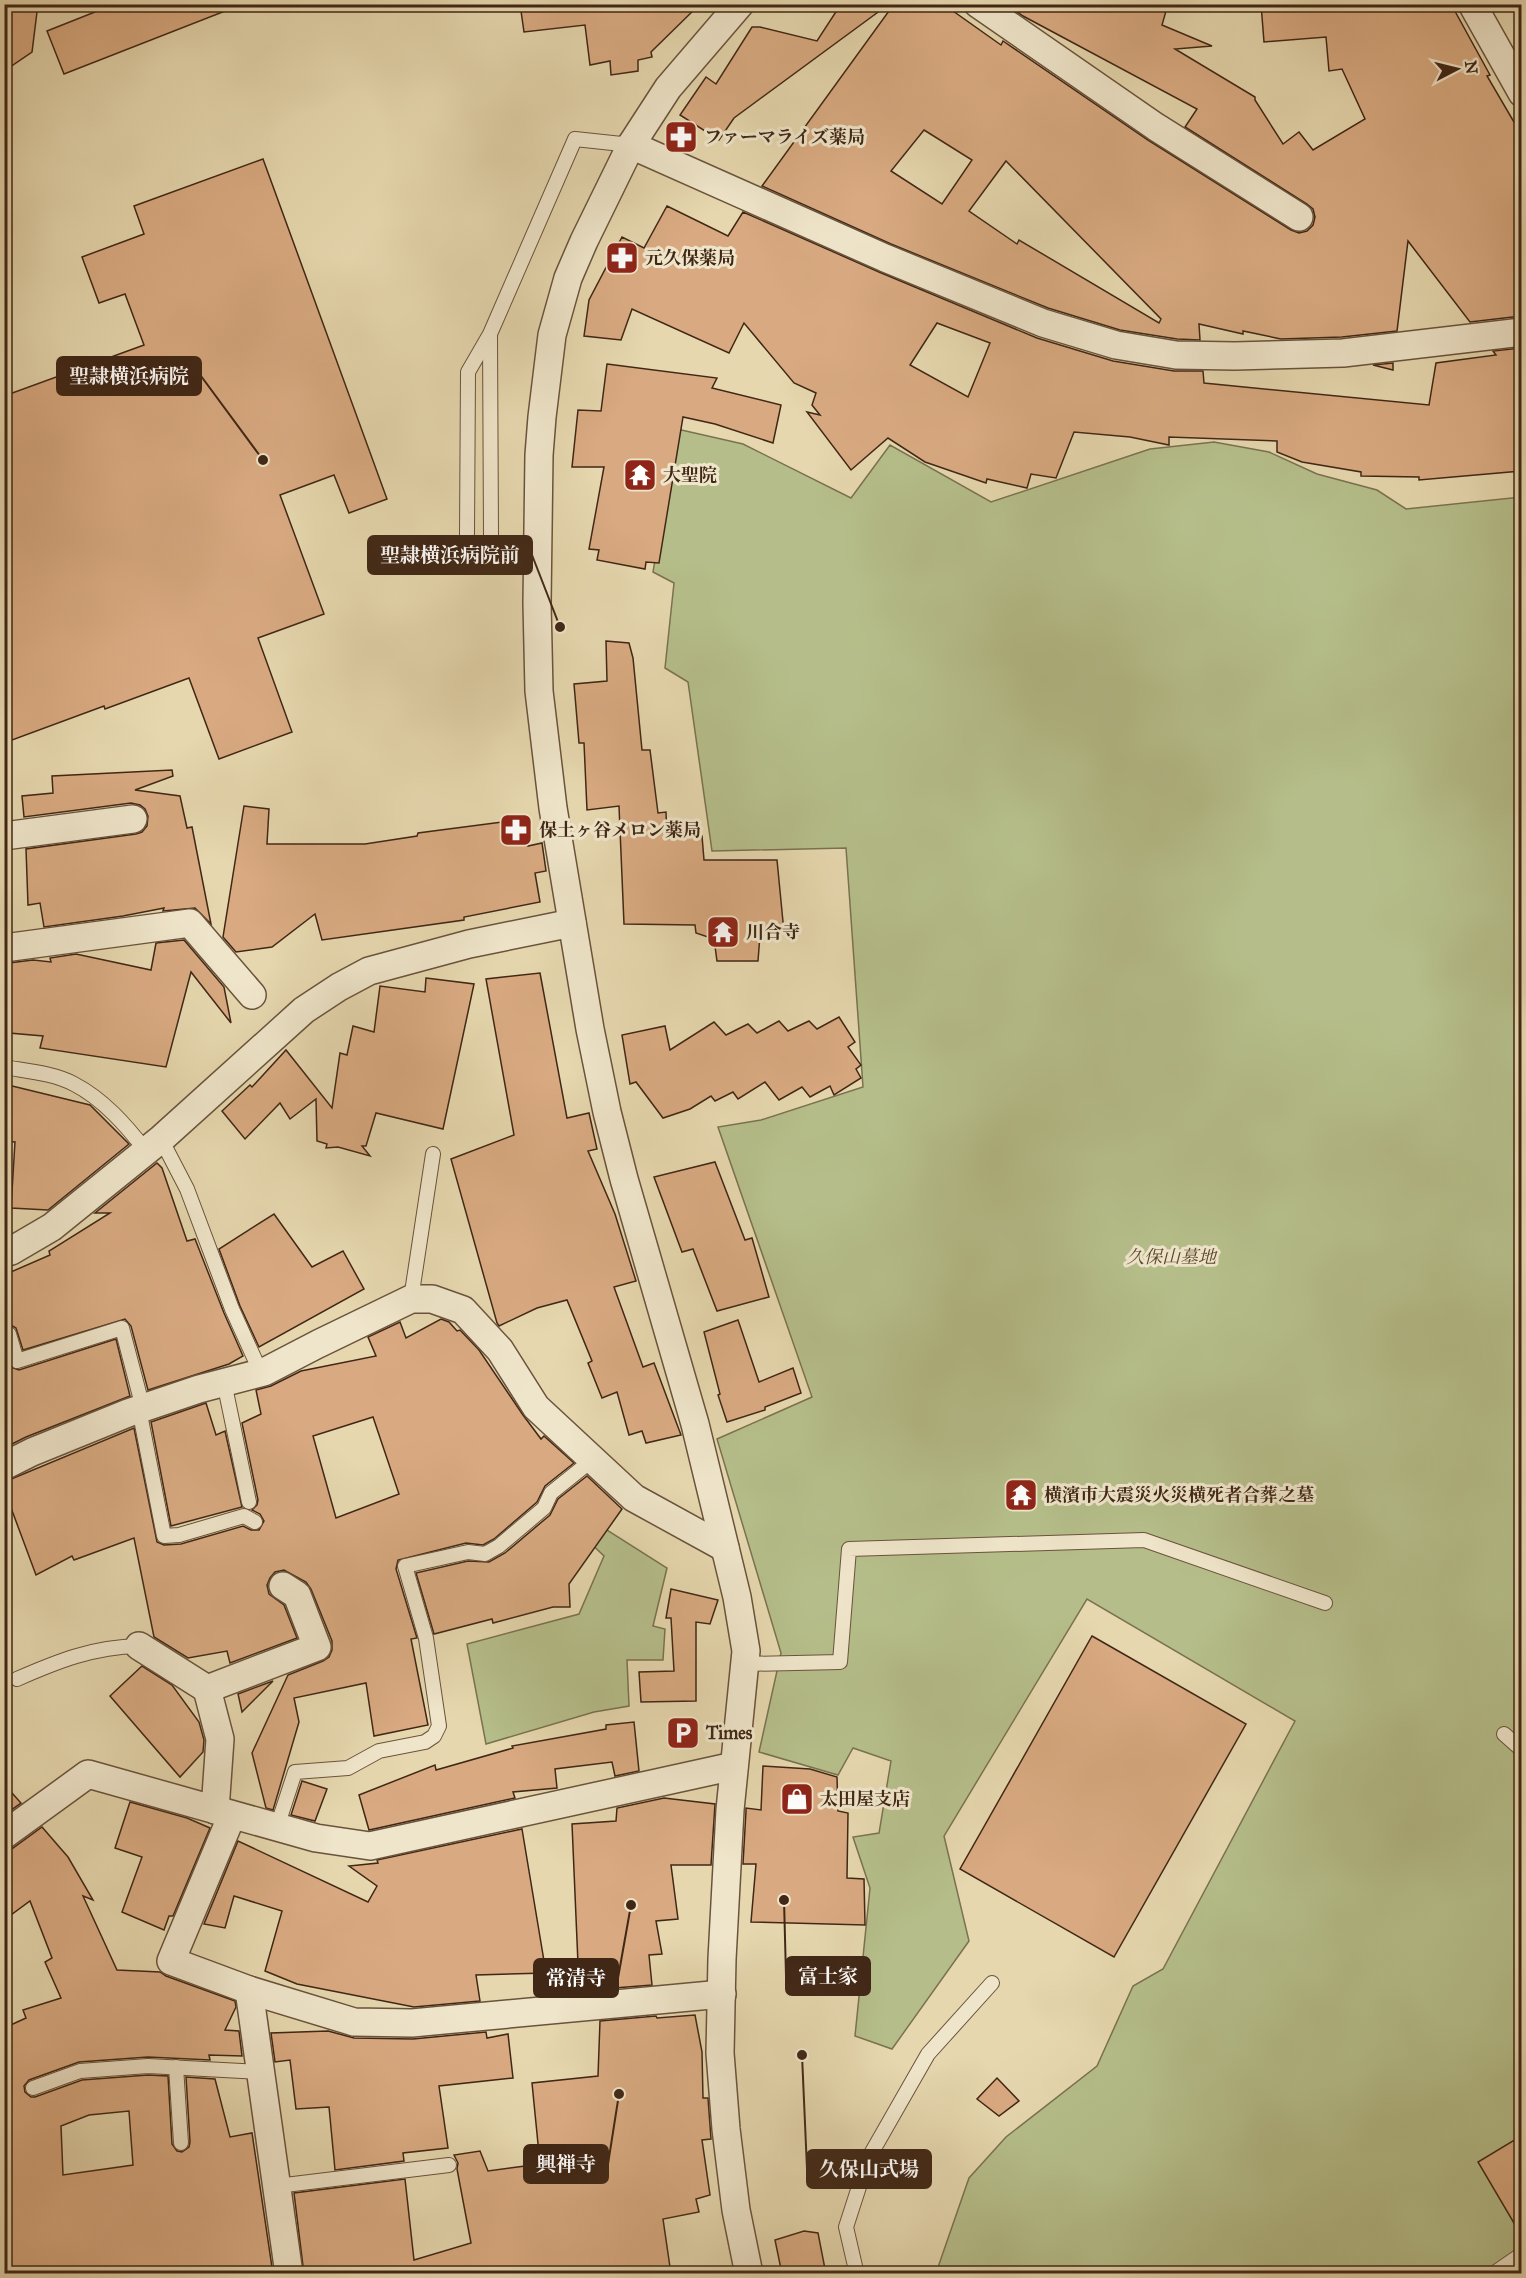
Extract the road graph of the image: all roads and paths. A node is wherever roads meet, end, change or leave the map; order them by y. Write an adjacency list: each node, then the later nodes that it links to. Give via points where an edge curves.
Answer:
1 (740, 4): 5 (street, via 668,88)
2 (978, 4): 6 (street, via 1156,127)
3 (1472, 4): 4 (street)
4 (1521, 93)
5 (631, 145): 7 (street, via 885,258 1043,323 1116,345 1176,355 1342,353); 8 (lane, via 575,139); 13 (street, via 584,241 556,314 539,455 539,691)
6 (1299, 217)
7 (1521, 332)
8 (490, 334): 9 (lane, via 468,372); 10 (lane)
9 (467, 534)
10 (491, 535)
11 (133, 819): 12 (street)
12 (4, 836)
13 (572, 923): 17 (street, via 469,944 369,971 304,1010); 29 (street, via 607,1112 695,1424)
14 (4, 948): 15 (street, via 190,923)
15 (252, 995)
16 (4, 1067): 17 (lane, via 72,1083)
17 (153, 1145): 19 (street, via 52,1227); 22 (lane, via 187,1189 232,1309)
18 (433, 1154): 20 (lane)
19 (4, 1253)
20 (411, 1299): 22 (street); 25 (street, via 432,1299 463,1310 500,1350 536,1407)
21 (4, 1335): 24 (lane, via 9,1334 16,1361 122,1328)
22 (261, 1373): 23 (street)
23 (224, 1383): 24 (street); 27 (lane)
24 (141, 1408): 26 (street); 28 (lane, via 164,1536 244,1516)
25 (592, 1460): 29 (street, via 634,1498); 40 (lane, via 551,1493 544,1508 485,1554 468,1552 405,1566 426,1638 439,1726 425,1742 379,1751 348,1768 295,1772)
26 (4, 1466)
27 (249, 1502)
28 (255, 1522)
29 (725, 1548): 33 (street, via 741,1619)
30 (279, 1584): 35 (street, via 297,1595 317,1647)
31 (1325, 1603): 33 (lane, via 1144,1540 849,1550 840,1662)
32 (139, 1646): 34 (lane, via 69,1657); 35 (street)
33 (745, 1664): 38 (street)
34 (16, 1679)
35 (207, 1689): 39 (street, via 220,1739)
36 (1504, 1734): 37 (lane)
37 (1521, 1750)
38 (734, 1766): 40 (street, via 370,1846 316,1839); 44 (street)
39 (224, 1812): 40 (street); 41 (street, via 88,1774); 43 (street, via 171,1961)
40 (277, 1827)
41 (4, 1835)
42 (992, 1983): 54 (lane, via 928,2055 868,2159 846,2227)
43 (249, 1990): 44 (street, via 354,2022 412,2023); 46 (street)
44 (722, 1995): 53 (street, via 720,2053 726,2129)
45 (176, 2067): 46 (lane); 47 (lane, via 80,2071); 48 (lane)
46 (261, 2072): 50 (street)
47 (33, 2088)
48 (181, 2143)
49 (449, 2165): 50 (lane)
50 (277, 2186): 52 (street)
51 (1521, 2254): 55 (lane)
52 (289, 2274)
53 (749, 2274)
54 (854, 2274)
55 (1493, 2274)

